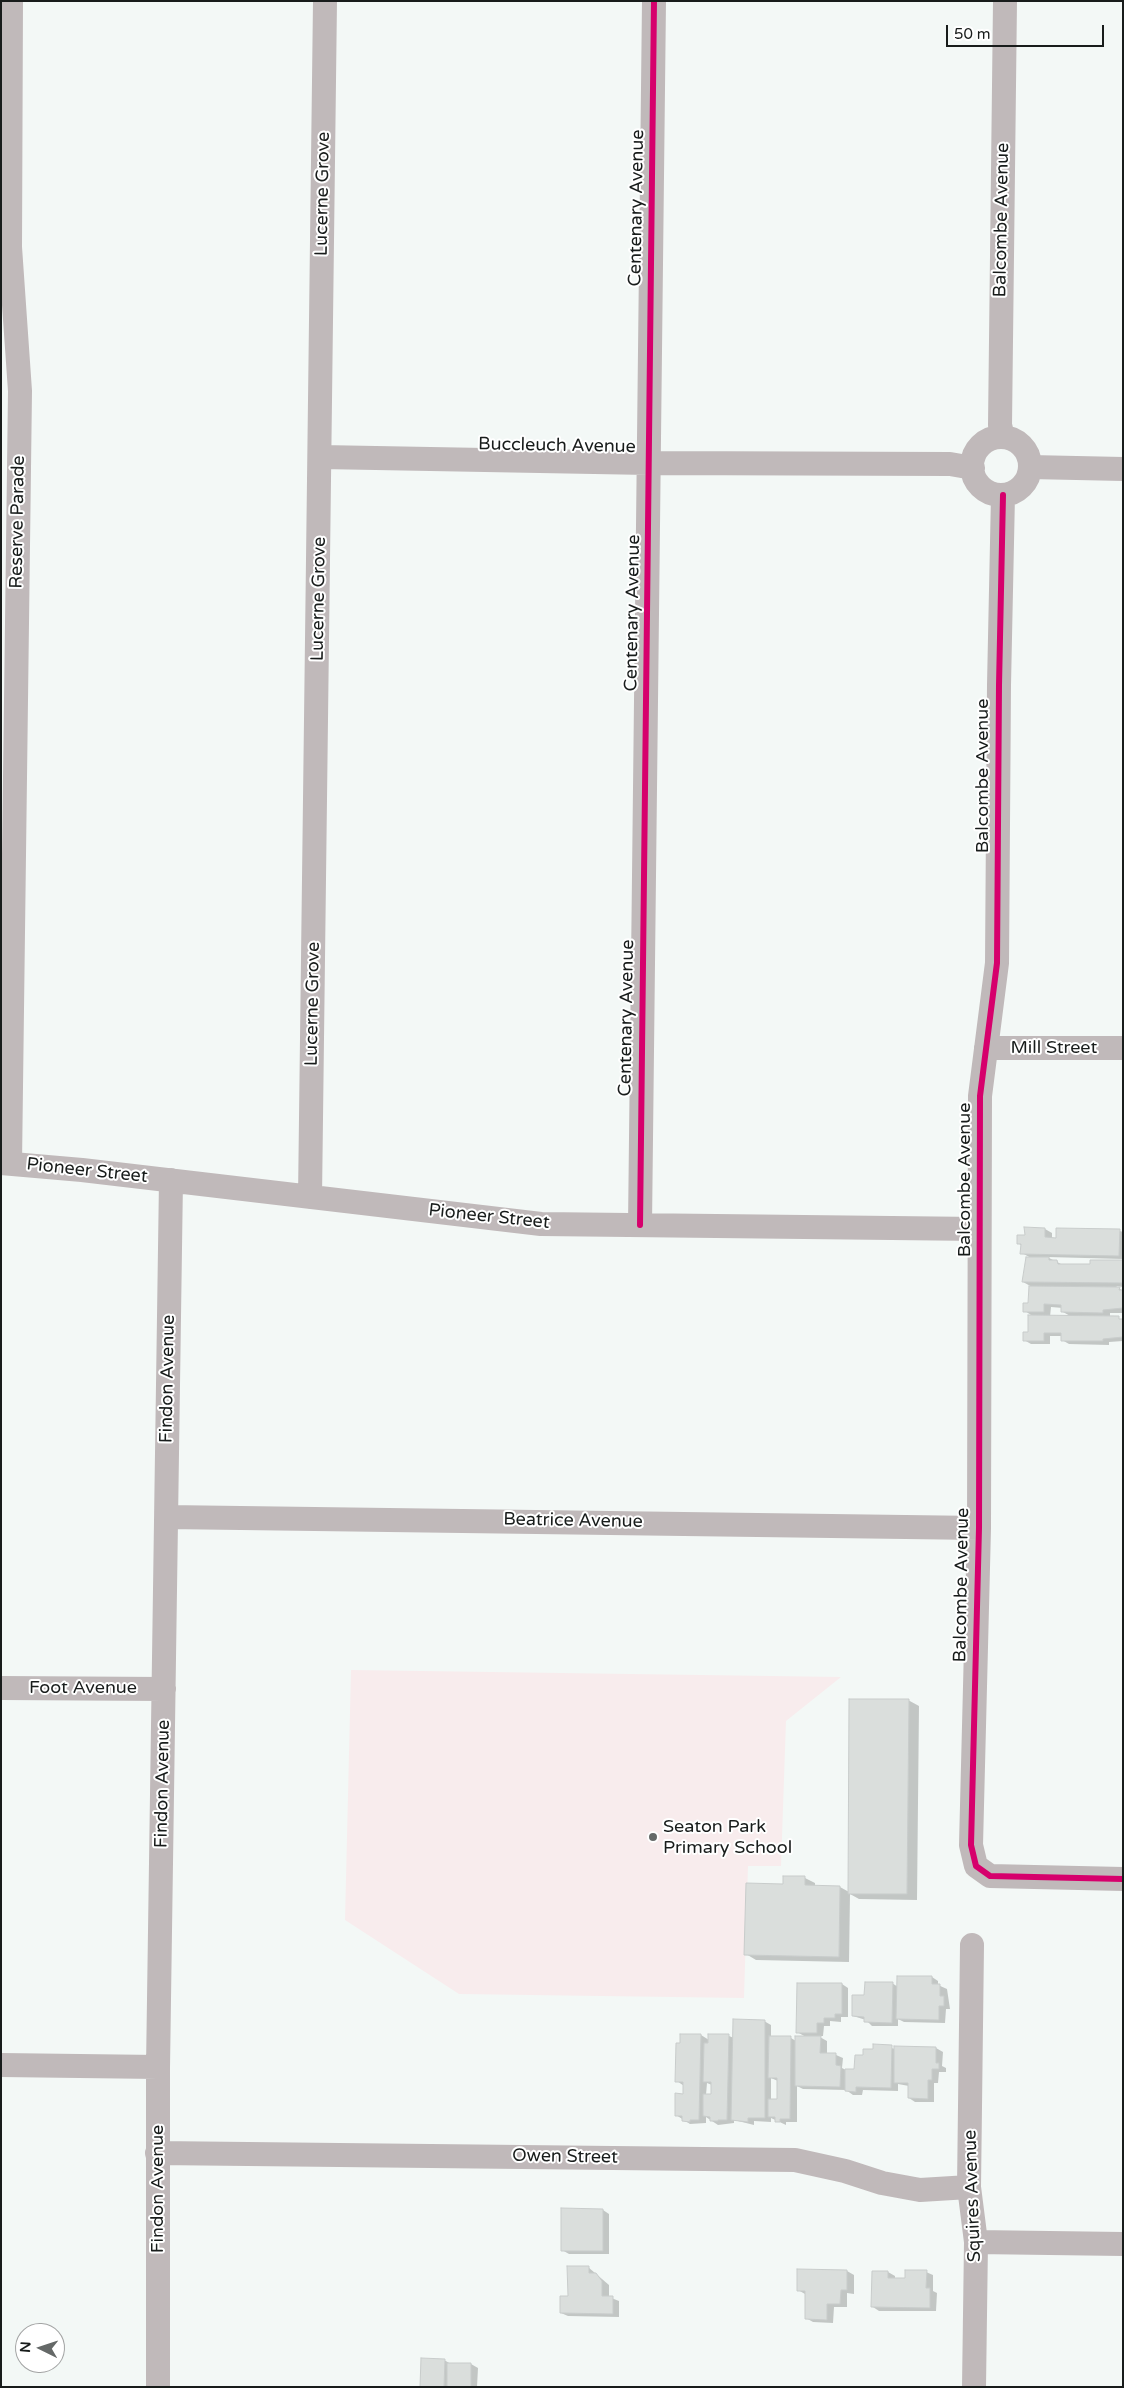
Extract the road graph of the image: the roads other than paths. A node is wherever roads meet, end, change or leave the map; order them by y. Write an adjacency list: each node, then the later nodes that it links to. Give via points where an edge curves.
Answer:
1 (11, 1): 5 (street, Reserve Parade)
2 (326, 1): 7 (street, Lucerne Grove)
3 (654, 1): 8 (street, Centenary Avenue)
4 (1005, 1): 6 (street, Balcombe Avenue, via 1000,425)
5 (6, 247): 13 (street, Reserve Parade, via 20,392)
6 (1003, 437): 9 (street, via 1025,450); 10 (street, via 985,443 978,450)
7 (321, 457): 8 (street, Buccleuch Avenue); 19 (street, Lucerne Grove)
8 (650, 462): 10 (street, Buccleuch Avenue, via 950,464); 20 (street, Centenary Avenue)
9 (1030, 467): 11 (street); 12 (street, via 1029,475 1019,489)
10 (973, 468): 12 (street, via 979,485 986,491)
11 (1123, 468)
12 (1003, 495): 15 (street, Balcombe Avenue, via 998,963)
13 (9, 558): 14 (street, Reserve Parade)
14 (7, 871): 17 (street, Reserve Parade)
15 (986, 1048): 16 (street, Mill Street); 21 (street, Balcombe Avenue, via 980,1096)
16 (1123, 1048)
17 (6, 1163): 18 (street, Pioneer Street)
18 (171, 1180): 19 (street, Pioneer Street); 22 (street, Findon Avenue)
19 (310, 1197): 20 (street, Pioneer Street, via 541,1224)
20 (640, 1225): 21 (street, Pioneer Street)
21 (979, 1228): 23 (street, Balcombe Avenue)
22 (166, 1517): 23 (street, Beatrice Avenue); 25 (street, Findon Avenue)
23 (979, 1528): 26 (street, Balcombe Avenue, via 971,1845 976,1866 990,1876 1000,1877)
24 (1, 1688): 25 (street, Foot Avenue)
25 (164, 1688): 29 (street, Findon Avenue)
26 (1123, 1879)
27 (972, 1945): 31 (street, Squires Avenue)
28 (1, 2065): 29 (street)
29 (158, 2067): 30 (street, Findon Avenue)
30 (157, 2153): 31 (street, Owen Street, via 795,2160 920,2190); 34 (street, Findon Avenue)
31 (969, 2187): 32 (street, Squires Avenue)
32 (976, 2242): 33 (street); 35 (street, Squires Avenue)
33 (1123, 2244)
34 (158, 2387)
35 (974, 2387)

